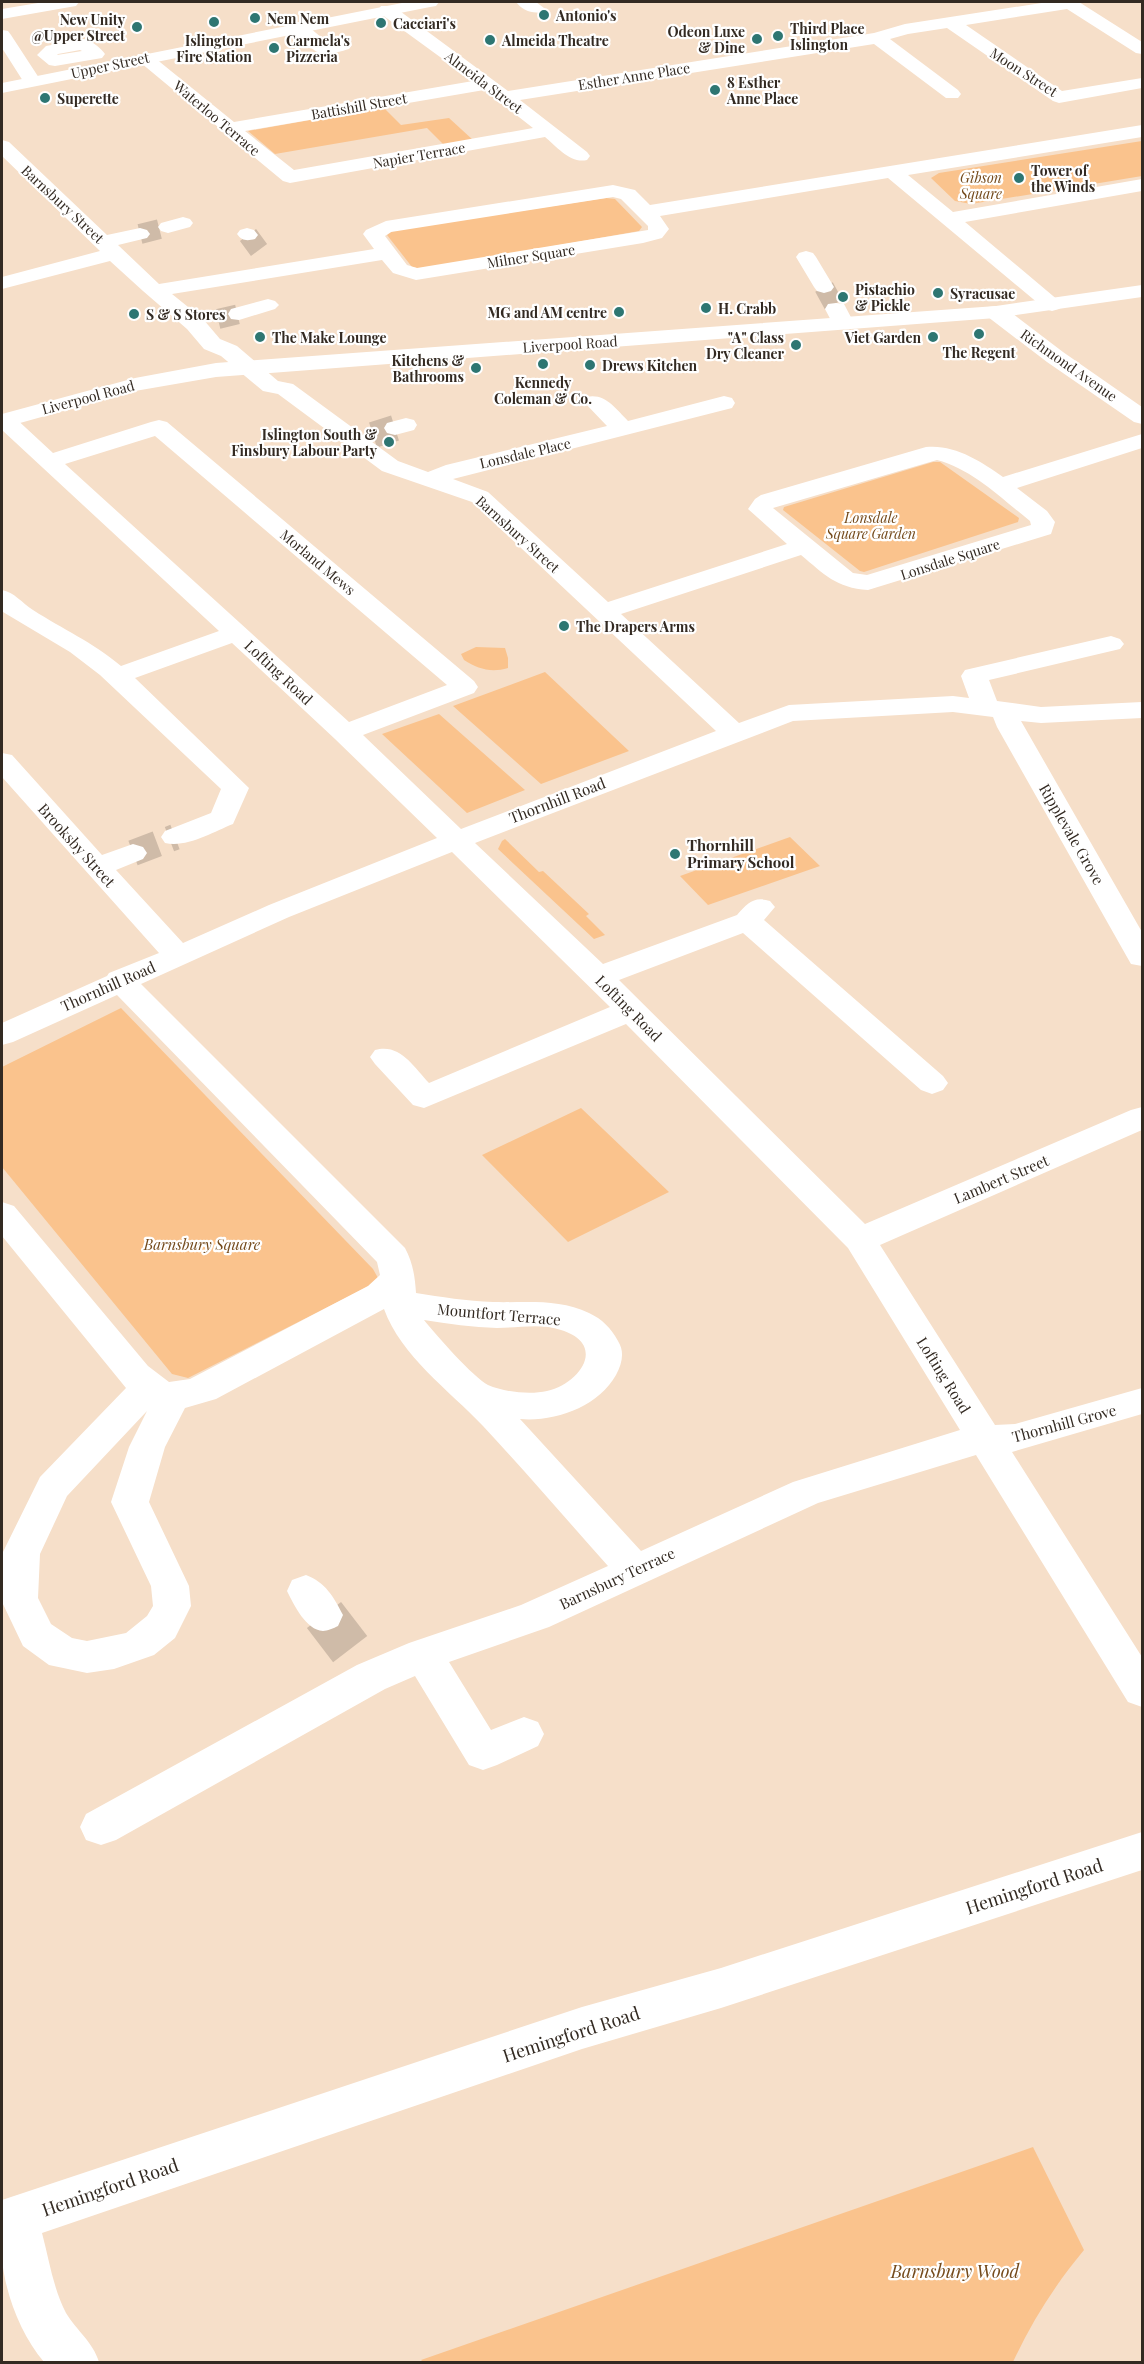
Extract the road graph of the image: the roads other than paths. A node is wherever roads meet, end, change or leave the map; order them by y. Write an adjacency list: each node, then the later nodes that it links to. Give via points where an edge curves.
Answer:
1 (70, 2): 4 (main road)
2 (427, 2): 5 (main road, Upper Street)
3 (1069, 2): 7 (main road, Esther Anne Place); 13 (main road)
4 (42, 6): 6 (main road); 8 (main road)
5 (387, 10): 9 (main road, Upper Street); 19 (main road, Almeida Street)
6 (2, 14)
7 (949, 21): 11 (main road, Esther Anne Place); 18 (main road, Moon Street, via 1059,97)
8 (59, 23)
9 (298, 27): 12 (main road, via 324,48); 15 (main road, Upper Street)
10 (2, 35): 16 (main road)
11 (877, 38): 21 (main road); 22 (main road, Esther Anne Place)
12 (343, 45)
13 (1143, 49)
14 (98, 56): 15 (main road, Upper Street); 16 (main road, via 63,60 48,57); 17 (main road, Upper Street)
15 (144, 58): 23 (main road, Waterloo Terrace)
16 (20, 63): 17 (main road)
17 (32, 81): 20 (main road, Upper Street)
18 (1143, 83)
19 (488, 84): 22 (main road, Almeida Street); 23 (main road, Battishill Street)
20 (2, 87)
21 (952, 94)
22 (504, 97): 24 (main road, Almeida Street)
23 (229, 128): 29 (main road, Waterloo Terrace)
24 (549, 131): 27 (main road, Almeida Street); 29 (main road, Napier Terrace)
25 (1143, 131): 28 (main road)
26 (2, 146): 34 (main road, Barnsbury Street)
27 (580, 156)
28 (892, 172): 31 (main road); 32 (main road)
29 (290, 177)
30 (1143, 185): 32 (main road)
31 (646, 212): 35 (main road, Milner Square, via 626,192 602,193 386,227 373,234); 35 (main road, Milner Square, via 657,224 655,234 426,273 400,270)
32 (948, 219): 42 (main road)
33 (140, 234): 34 (main road)
34 (115, 253): 37 (main road); 39 (main road, Barnsbury Street, via 128,280)
35 (386, 253): 39 (main road, via 269,264)
36 (806, 257): 38 (main road)
37 (5, 279)
38 (824, 287)
39 (152, 289): 44 (main road, Barnsbury Street)
40 (1143, 291): 42 (main road, Liverpool Road)
41 (268, 305): 44 (main road)
42 (1052, 305): 43 (main road, Liverpool Road)
43 (996, 312): 46 (main road, Liverpool Road, via 839,316); 50 (main road, Richmond Avenue)
44 (195, 324): 45 (main road, Barnsbury Street)
45 (212, 344): 46 (main road, Barnsbury Street, via 229,351); 47 (main road, via 208,350)
46 (247, 368): 47 (main road, Liverpool Road); 57 (main road, Barnsbury Street, via 271,386 285,389 364,438 390,466)
47 (216, 370): 52 (main road, Liverpool Road, via 121,387)
48 (595, 402): 54 (main road)
49 (724, 402): 54 (main road, Lonsdale Place)
50 (1143, 417)
51 (185, 419): 53 (main road)
52 (3, 420): 56 (main road, Lofting Road)
53 (159, 427): 56 (main road); 67 (main road, Morland Mews, via 465,687)
54 (632, 427): 57 (main road, Lonsdale Place, via 454,470)
55 (1143, 441): 58 (main road)
56 (50, 461): 62 (main road, Lofting Road)
57 (429, 480): 61 (main road, Barnsbury Street, via 480,497)
58 (998, 486): 59 (main road, Lonsdale Square, via 959,458 937,453 763,504 760,509 764,514); 59 (main road, Lonsdale Square, via 1039,516 1042,529 868,584 844,579)
59 (804, 546): 61 (main road)
60 (2, 597): 64 (main road, via 27,617 75,643)
61 (603, 612): 68 (main road, Barnsbury Street)
62 (237, 633): 64 (main road); 67 (main road, Lofting Road)
63 (1112, 644): 65 (main road, Ripplevale Grove, via 974,676)
64 (117, 676): 70 (main road, via 235,788 223,818)
65 (994, 708): 66 (main road, Thornhill Road, via 1041,715); 68 (main road, Thornhill Road, via 954,704 800,711); 75 (main road, Ripplevale Grove, via 1010,727)
66 (1143, 710)
67 (345, 733): 71 (main road, Lofting Road)
68 (734, 733): 71 (main road, Thornhill Road)
69 (2, 761): 73 (main road, Brooksby Street)
70 (175, 837)
71 (455, 840): 74 (main road, Thornhill Road); 76 (main road, Lofting Road)
72 (133, 853): 73 (main road)
73 (96, 867): 74 (main road, Brooksby Street)
74 (177, 955): 77 (main road, Thornhill Road)
75 (1143, 957)
76 (598, 977): 78 (main road, Lofting Road); 81 (main road, via 753,914)
77 (120, 980): 79 (main road, Thornhill Road); 85 (main road, via 393,1257)
78 (631, 1010): 80 (main road, via 432,1105); 84 (main road, Lofting Road)
79 (2, 1035)
80 (386, 1057)
81 (932, 1083)
82 (1143, 1118): 84 (main road, Lambert Street)
83 (2, 1214): 86 (main road)
84 (860, 1240): 89 (main road, Lofting Road)
85 (399, 1291): 86 (main road, via 380,1295 185,1396); 87 (main road, Mountfort Terrace, via 404,1317 414,1332); 87 (main road, Mountfort Terrace, via 495,1315 542,1314 576,1321 598,1337 606,1354 603,1369 591,1384 547,1405 521,1406)
86 (160, 1393): 86 (main road, via 130,1502 170,1586 172,1606 161,1627 140,1644 87,1657 63,1653 37,1635 19,1598 21,1554 53,1487)
87 (476, 1395): 90 (main road, Mountfort Terrace)
88 (1143, 1401): 89 (main road, Thornhill Grove, via 1015,1438)
89 (985, 1439): 90 (main road, Barnsbury Terrace, via 806,1492); 92 (main road, Lofting Road)
90 (634, 1569): 91 (main road, Barnsbury Terrace, via 536,1616)
91 (423, 1655): 93 (main road, via 483,1753); 94 (main road, Barnsbury Terrace, via 366,1670 260,1740)
92 (1143, 1690)
93 (524, 1734)
94 (101, 1827)
95 (1143, 1851): 96 (main road, Hemingford Road, via 721,1988 582,2028)
96 (8, 2221): 97 (main road, via 36,2304 51,2333)
97 (75, 2362)

